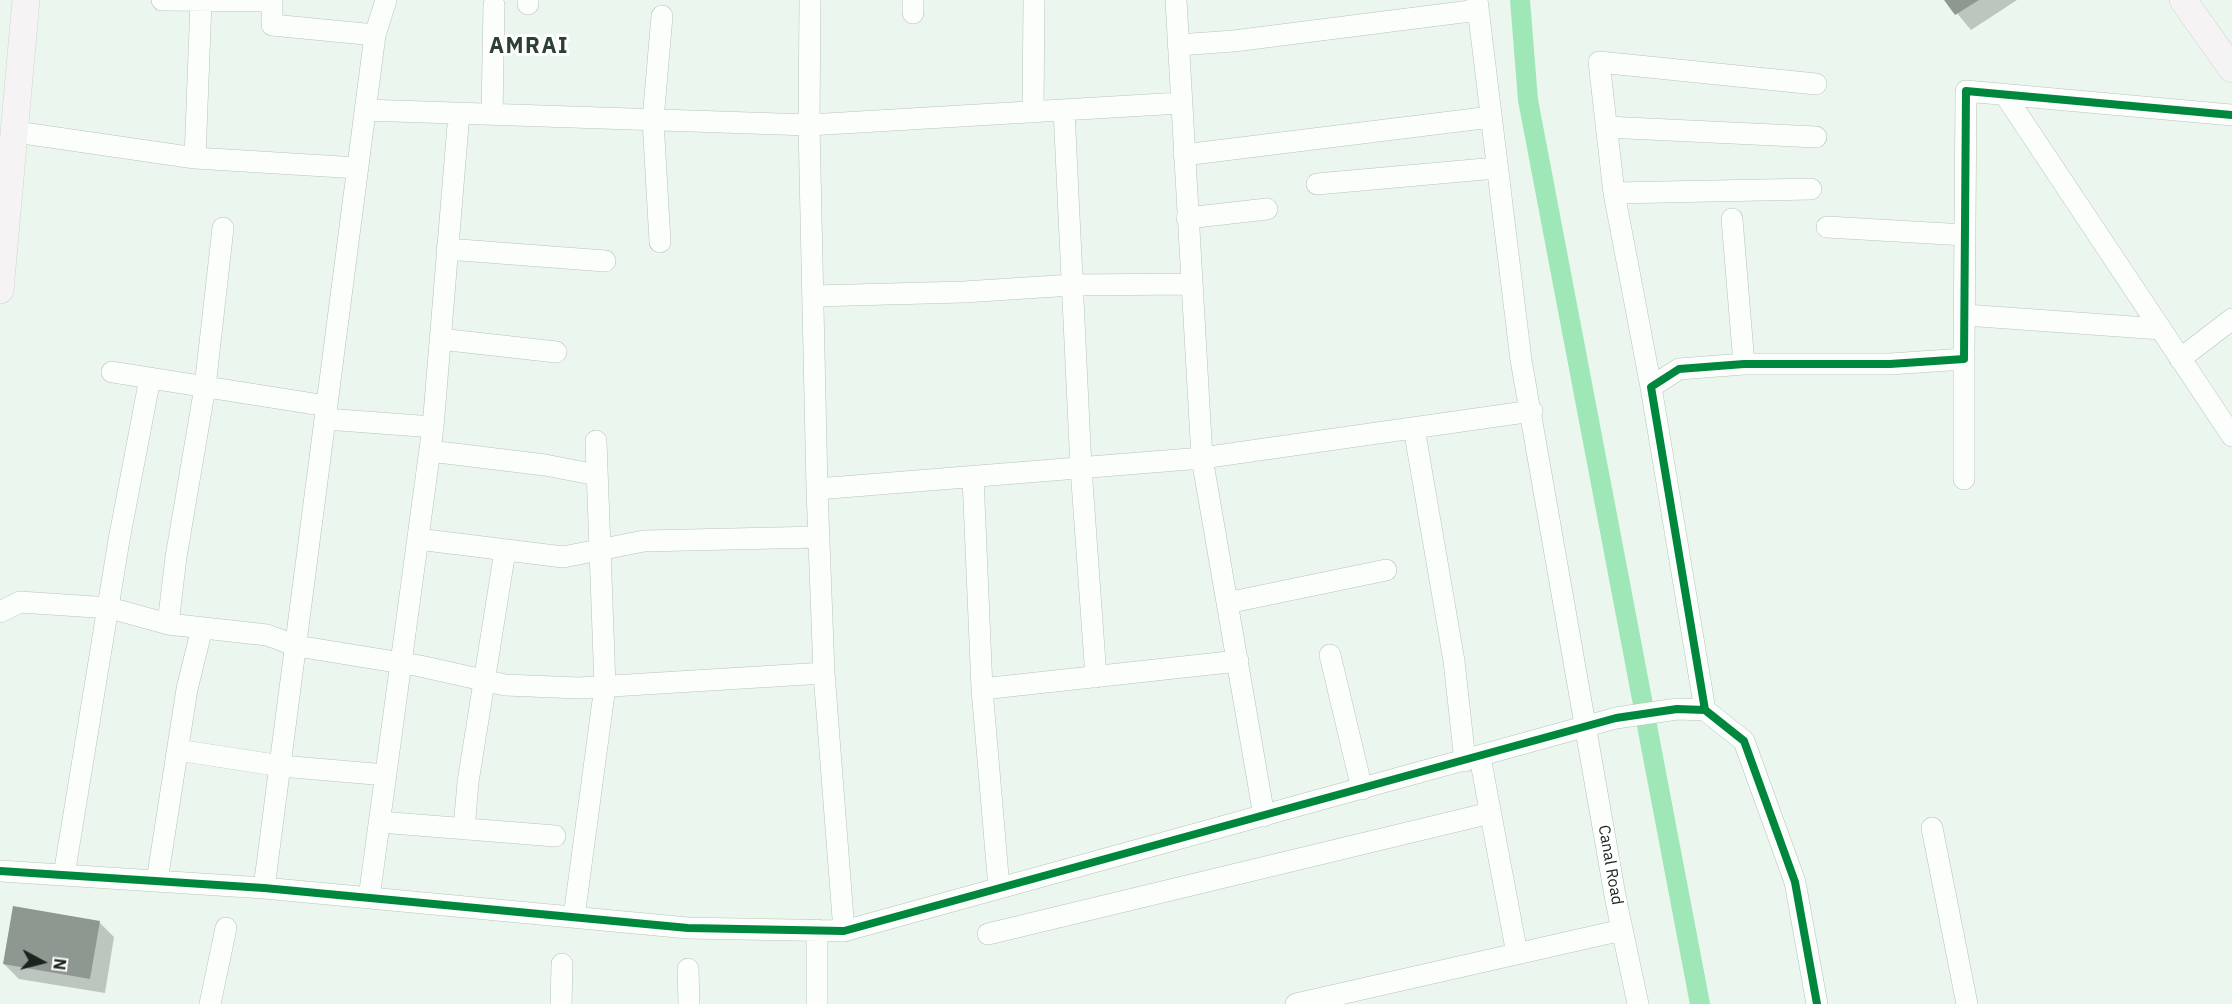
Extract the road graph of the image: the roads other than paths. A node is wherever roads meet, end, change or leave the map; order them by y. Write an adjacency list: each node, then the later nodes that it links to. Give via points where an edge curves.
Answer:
1 (26, 0): 29 (main road)
2 (162, 0): 9 (street)
3 (386, 0): 13 (street)
4 (810, 0): 27 (street)
5 (1034, 0): 21 (street)
6 (1176, 0): 14 (street)
7 (2183, 0): 15 (main road)
8 (272, 1): 9 (street); 13 (street, via 272,25)
9 (201, 2): 32 (street)
10 (494, 5): 23 (street)
11 (1478, 5): 14 (street, via 1234,41); 25 (street, Canal Road)
12 (662, 16): 26 (street)
13 (375, 35): 19 (street)
14 (1178, 45): 18 (street)
15 (2232, 69)
16 (1816, 84): 28 (street, via 1599,62)
17 (2005, 95): 24 (street); 43 (street, via 1966,91); 53 (street)
18 (1180, 103): 20 (street); 31 (street)
19 (365, 110): 22 (street); 33 (street)
20 (1064, 110): 21 (street); 48 (street)
21 (1033, 112): 27 (street)
22 (459, 113): 23 (street); 45 (street)
23 (492, 114): 26 (street)
24 (2232, 115)
25 (1491, 117): 31 (street); 34 (street, Canal Road)
26 (653, 120): 27 (street); 44 (street)
27 (810, 125): 50 (street)
28 (1606, 127): 30 (street); 37 (street)
29 (16, 132): 32 (street); 49 (main road)
30 (1816, 137)
31 (1184, 155): 39 (street)
32 (195, 158): 33 (street)
33 (358, 168): 64 (street)
34 (1496, 168): 35 (street); 63 (street, Canal Road, via 1521,360)
35 (1317, 184)
36 (1811, 189): 37 (street)
37 (1614, 193): 62 (street)
38 (1267, 209): 39 (street)
39 (1187, 218): 47 (street)
40 (1732, 219): 58 (street)
41 (1827, 227): 43 (street)
42 (223, 228): 61 (street)
43 (1965, 235): 51 (street)
44 (660, 242)
45 (447, 249): 46 (street); 54 (street)
46 (605, 261)
47 (1191, 284): 48 (street); 70 (street)
48 (1072, 285): 50 (street); 71 (street)
49 (0, 290)
50 (813, 296): 75 (street)
51 (1965, 315): 53 (street); 56 (street)
52 (2232, 319): 57 (street)
53 (2161, 329): 57 (street)
54 (440, 339): 55 (street); 65 (street)
55 (556, 352)
56 (1964, 359): 58 (street, via 1890,364); 74 (street)
57 (2180, 359): 67 (street)
58 (1744, 364): 62 (street, via 1679,369)
59 (112, 372): 60 (street)
60 (150, 378): 61 (street); 82 (street)
61 (205, 387): 64 (street); 84 (street)
62 (1651, 387): 95 (street)
63 (1532, 411): 66 (street); 96 (street, Canal Road)
64 (326, 413): 65 (street); 86 (street)
65 (433, 427): 69 (street)
66 (1414, 428): 70 (street); 98 (street)
67 (2232, 436)
68 (596, 441): 72 (street)
69 (430, 451): 72 (street); 77 (street)
70 (1202, 458): 71 (street); 81 (street)
71 (1082, 468): 73 (street); 91 (street)
72 (597, 475): 79 (street)
73 (973, 477): 75 (street); 94 (street)
74 (1964, 478)
75 (817, 489): 76 (street)
76 (819, 537): 79 (street, via 644,541); 90 (street)
77 (418, 539): 78 (street); 89 (street)
78 (505, 551): 79 (street, via 563,556); 92 (street)
79 (598, 551): 93 (street)
80 (1386, 570): 81 (street)
81 (1227, 603): 88 (street)
82 (110, 608): 83 (street, via 20,602); 84 (street); 109 (street)
83 (0, 612)
84 (168, 624): 85 (street)
85 (202, 628): 86 (street, via 267,635); 97 (street)
86 (297, 646): 89 (street); 99 (street)
87 (1330, 656): 101 (street)
88 (1238, 661): 91 (street); 103 (street)
89 (402, 664): 92 (street); 100 (street)
90 (825, 673): 93 (street); 118 (street)
91 (1096, 677): 94 (street)
92 (484, 681): 93 (street, via 505,685); 106 (street)
93 (605, 686): 114 (street)
94 (982, 689): 112 (street)
95 (1706, 710): 96 (street, via 1677,709); 129 (street, via 1744,741 1795,882)
96 (1586, 726): 98 (street); 117 (street, Canal Road)
97 (178, 750): 99 (street); 110 (street)
98 (1473, 759): 101 (street); 102 (street)
99 (281, 766): 100 (street); 111 (street)
100 (386, 776): 104 (street)
101 (1362, 789): 103 (street)
102 (1490, 813): 119 (street); 120 (street)
103 (1264, 816): 112 (street)
104 (380, 822): 106 (street); 113 (street)
105 (1932, 828): 130 (street)
106 (464, 829): 107 (street)
107 (555, 836)
108 (0, 871): 109 (street)
109 (64, 875): 110 (street)
110 (157, 881): 111 (street)
111 (264, 888): 113 (street)
112 (999, 888): 118 (street)
113 (369, 898): 114 (street)
114 (574, 917): 116 (street, via 688,928)
115 (226, 928): 123 (street)
116 (818, 930): 118 (street); 126 (street)
117 (1622, 930): 120 (street); 128 (street, Canal Road)
118 (844, 931)
119 (988, 934)
120 (1517, 954): 127 (street)
121 (562, 964): 124 (street)
122 (688, 969): 125 (street)
123 (210, 1004)
124 (561, 1004)
125 (689, 1004)
126 (817, 1004)
127 (1296, 1004)
128 (1638, 1004)
129 (1817, 1004)
130 (1967, 1004)

